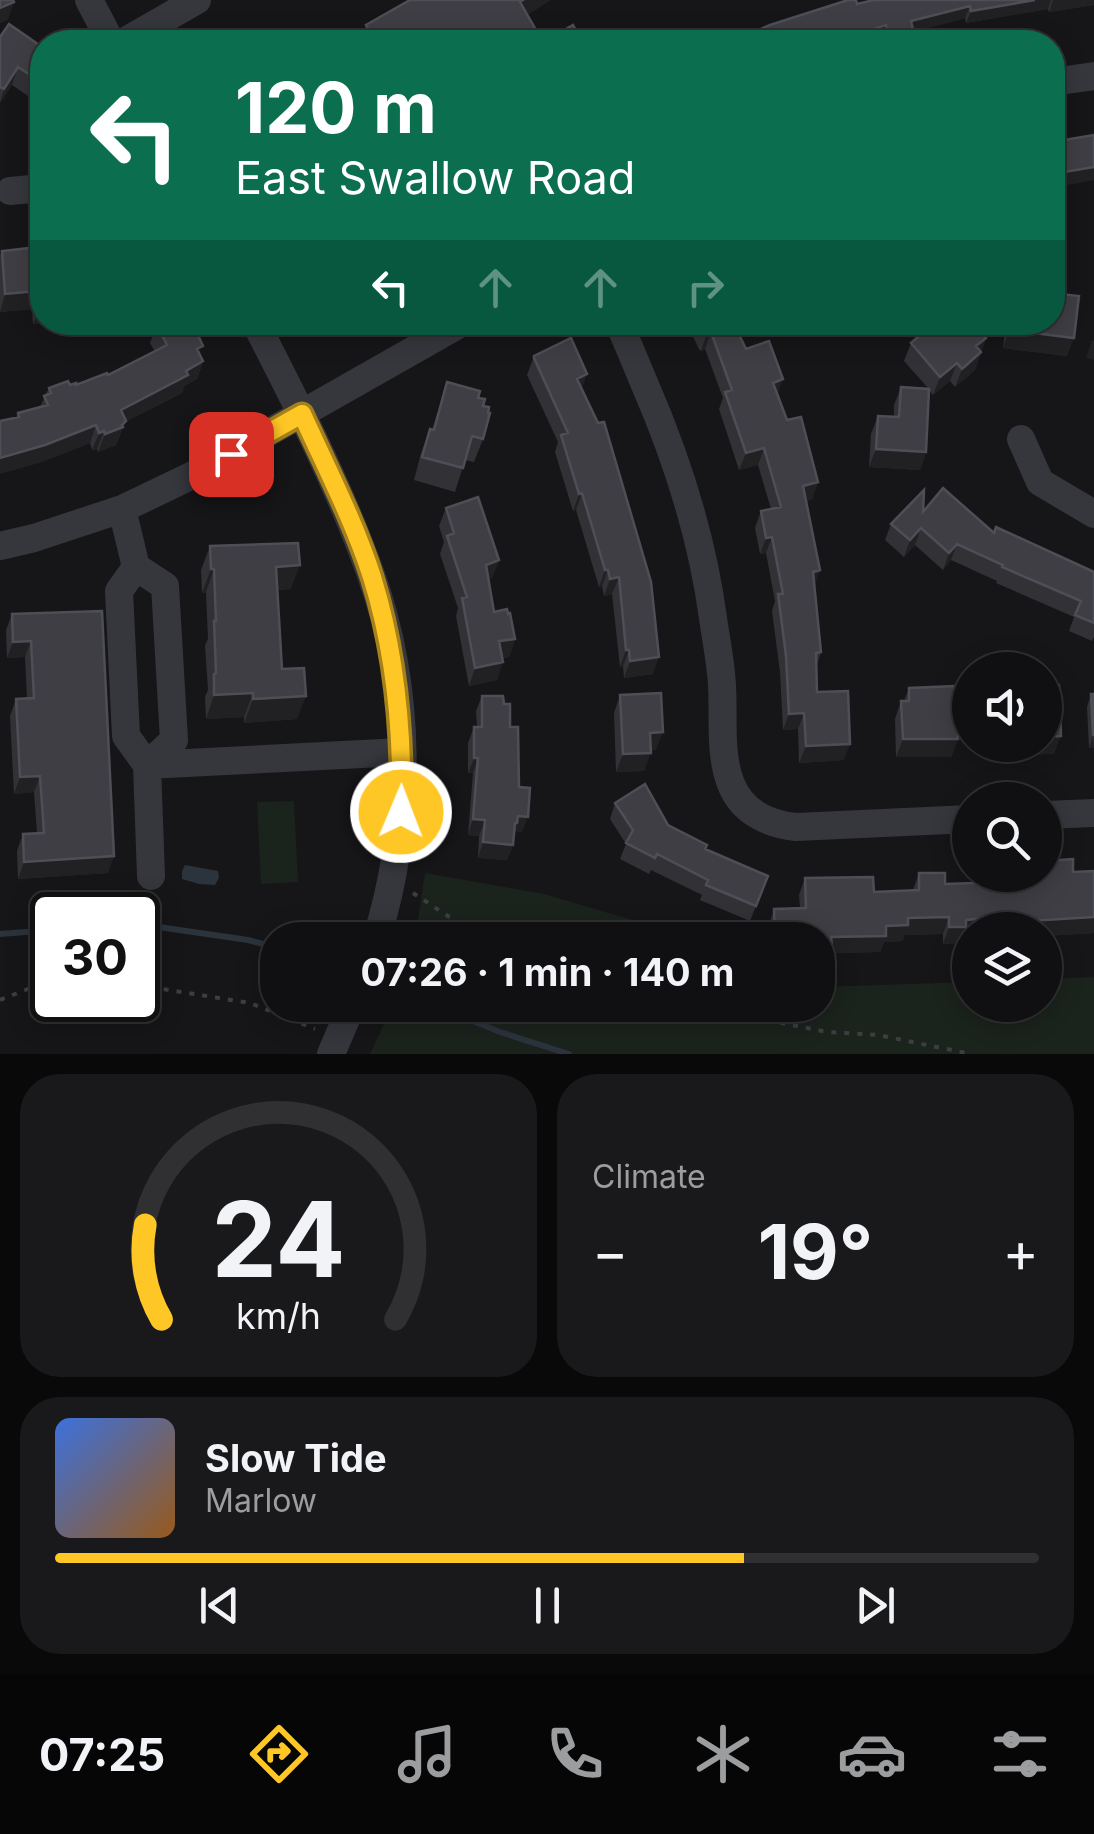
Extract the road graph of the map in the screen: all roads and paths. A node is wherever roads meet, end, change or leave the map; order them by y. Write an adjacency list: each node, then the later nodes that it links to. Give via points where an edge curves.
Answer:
1 (89, 0): 3 (street)
2 (197, 0): 4 (street)
3 (105, 30)
4 (145, 30)
5 (1094, 76): 6 (street)
6 (1065, 80)
7 (30, 189): 8 (street)
8 (10, 191)
9 (262, 335): 12 (street)
10 (441, 335): 12 (street)
11 (623, 335): 22 (street, via 677,462 697,532 732,788 758,817 776,825)
12 (302, 414): 14 (street); 18 (street, via 371,574 390,650)
13 (1021, 440): 15 (street, via 1040,482)
14 (122, 509): 16 (street); 17 (street)
15 (1094, 514)
16 (0, 546)
17 (136, 567): 19 (street, via 118,591 122,664 126,736); 19 (street, via 165,586 174,740)
18 (402, 752): 19 (street); 24 (street)
19 (147, 765): 23 (street)
20 (1094, 813): 21 (street)
21 (1062, 814)
22 (952, 820)
23 (152, 876)
24 (391, 880): 25 (street); 26 (path)
25 (380, 922)
26 (458, 922)
27 (30, 989): 29 (path)
28 (160, 989): 32 (path, via 250,1004)
29 (0, 1000)
30 (345, 1022): 32 (street)
31 (777, 1022): 33 (path)
32 (334, 1046)
33 (971, 1054)

